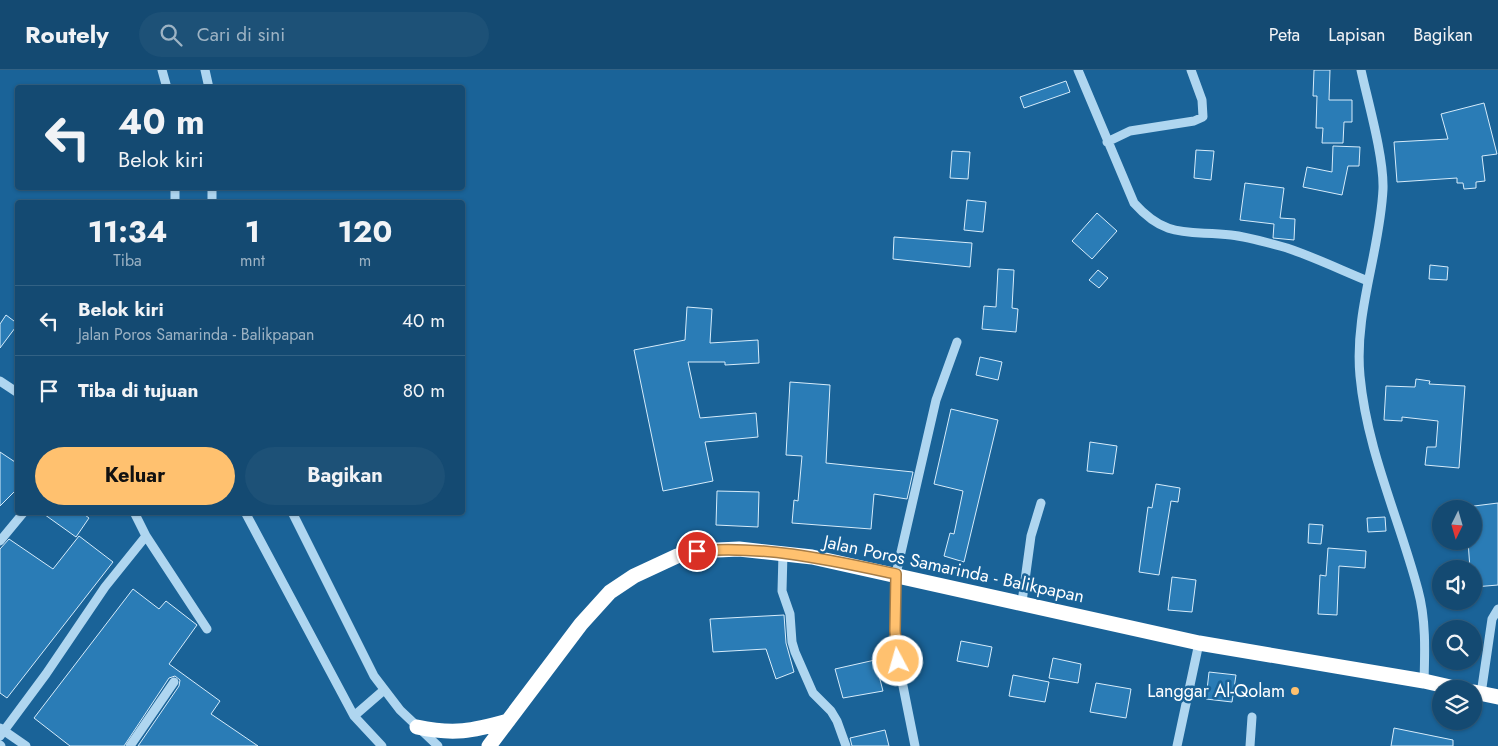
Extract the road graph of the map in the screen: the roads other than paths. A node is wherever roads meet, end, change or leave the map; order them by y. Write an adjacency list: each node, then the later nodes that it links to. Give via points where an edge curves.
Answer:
1 (162, 70): 6 (street)
2 (205, 70): 7 (street)
3 (1078, 70): 8 (street)
4 (1191, 70): 8 (street, via 1202,100 1203,117 1130,131)
5 (1361, 70): 9 (street, via 1383,186 1380,223)
6 (166, 85)
7 (208, 85)
8 (1107, 142): 9 (street, via 1134,203 1148,220 1189,234 1231,235 1287,248)
9 (1368, 281): 26 (street, via 1358,346 1363,402 1378,466 1418,592 1425,638)
10 (957, 342): 21 (street, via 936,400)
11 (0, 381): 12 (street)
12 (15, 392)
13 (1041, 503): 22 (street, via 1031,536)
14 (22, 515): 19 (street)
15 (136, 515): 18 (street)
16 (247, 515): 33 (street)
17 (293, 515): 30 (street)
18 (146, 536): 24 (street); 37 (street)
19 (0, 541)
20 (783, 553): 21 (highway, Jalan Poros Samarinda - Balikpapan); 35 (highway, Jalan Poros Samarinda - Balikpapan, via 739,549 697,551 677,556 634,576 610,592 581,624); 43 (street, via 782,592 790,614 795,652 813,693 837,721)
21 (896, 574): 22 (highway, Jalan Poros Samarinda - Balikpapan); 44 (street, via 897,654)
22 (1022, 602): 25 (highway, Jalan Poros Samarinda - Balikpapan)
23 (1498, 609): 27 (street, via 1492,619)
24 (207, 629)
25 (1199, 643): 26 (highway, Jalan Poros Samarinda - Balikpapan); 45 (street)
26 (1424, 680): 29 (highway, Jalan Poros Samarinda - Balikpapan)
27 (1480, 680)
28 (174, 682): 39 (street)
29 (1432, 682)
30 (384, 690): 33 (street); 36 (street)
31 (1482, 694): 32 (highway)
32 (1498, 696)
33 (354, 716): 40 (street)
34 (1252, 717): 46 (street)
35 (508, 721): 36 (highway, via 467,732 439,732); 42 (highway, Jalan Poros Samarinda - Balikpapan)
36 (417, 727): 41 (street)
37 (1, 731): 38 (street)
38 (26, 746)
39 (130, 746)
40 (382, 746)
41 (438, 746)
42 (489, 746)
43 (846, 746)
44 (915, 746)
45 (1177, 746)
46 (1250, 746)

